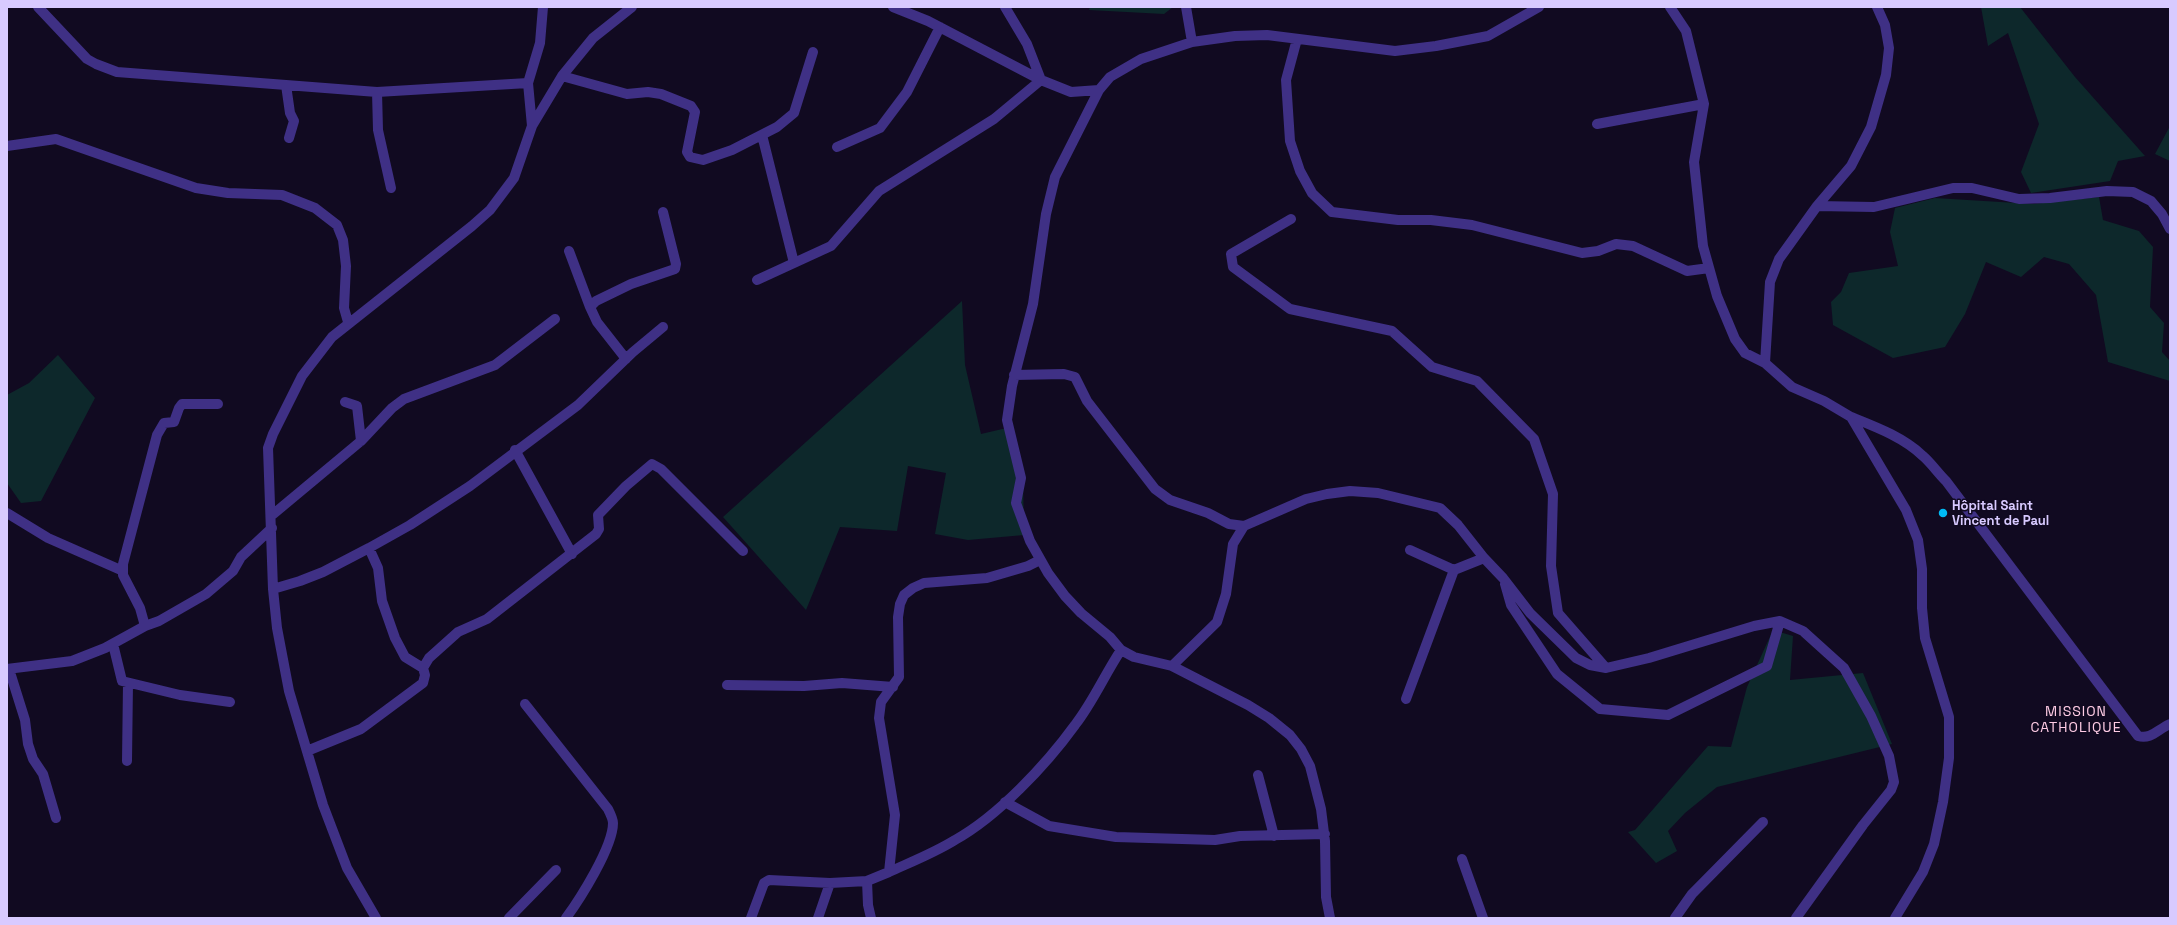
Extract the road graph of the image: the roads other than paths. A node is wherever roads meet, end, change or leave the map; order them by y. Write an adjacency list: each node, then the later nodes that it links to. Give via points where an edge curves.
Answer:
1 (38, 7): 17 (street, via 87,59 117,72)
2 (543, 7): 16 (street, via 540,43)
3 (632, 7): 14 (street, via 592,38)
4 (893, 7): 10 (street)
5 (1005, 7): 15 (street, via 1027,44)
6 (1186, 7): 12 (street)
7 (1538, 7): 11 (street, via 1488,36 1436,46 1395,51)
8 (1670, 7): 20 (street, via 1686,31)
9 (1877, 7): 28 (street, via 1885,25 1889,48 1886,75 1871,127 1851,166)
10 (940, 27): 15 (street); 26 (street, via 907,92 880,128)
11 (1297, 39): 12 (street, via 1268,35 1235,36); 34 (street, via 1286,80 1290,141 1300,171 1312,193 1332,212 1472,225 1582,253 1622,244 1633,246 1687,271)
12 (1192, 42): 18 (street, via 1141,60 1110,77)
13 (813, 52): 23 (street, via 794,113)
14 (562, 76): 22 (street); 23 (street, via 627,94 661,94 691,106 695,112 687,152 690,157 713,158)
15 (1041, 80): 18 (street, via 1071,92); 33 (street, via 994,119 878,191 831,246)
16 (528, 83): 19 (street); 22 (street)
17 (286, 85): 19 (street); 24 (street, via 290,113 294,121)
18 (1099, 90): 42 (street, via 1056,177 1046,214 1033,304)
19 (377, 92): 27 (street, via 378,130)
20 (1704, 104): 21 (street); 34 (street, via 1694,162 1703,246)
21 (1597, 124)
22 (532, 126): 38 (street, via 514,178 490,210)
23 (762, 135): 33 (street)
24 (288, 138)
25 (7, 146): 38 (street, via 56,140 196,188 228,193 282,195 315,208 338,225 343,240 346,266 344,308)
26 (836, 147)
27 (391, 188)
28 (1817, 206): 31 (street, via 1874,207 1954,188 1972,188 2019,199 2107,191 2132,192 2151,201); 41 (street, via 1778,259 1770,282)
29 (663, 212): 36 (street, via 676,264 675,269 631,284 596,301)
30 (1292, 219): 68 (street, via 1231,254 1232,267 1290,309 1392,331 1432,367 1477,381 1534,439 1553,494 1551,566 1558,613)
31 (2170, 229)
32 (569, 251): 36 (street)
33 (794, 263): 35 (street)
34 (1709, 268): 41 (street, via 1717,296 1739,346 1745,353)
35 (757, 280)
36 (590, 308): 40 (street, via 597,322)
37 (555, 318): 46 (street, via 495,365 404,399)
38 (348, 322): 49 (street, via 317,354 302,376 273,434 268,454)
39 (663, 327): 40 (street)
40 (626, 359): 47 (street, via 578,405)
41 (1765, 363): 45 (street, via 1792,387 1824,401)
42 (1014, 375): 50 (street, via 1064,374 1075,377 1087,401 1155,489 1170,500 1208,513 1229,524); 57 (street, via 1007,420 1021,478 1016,503)
43 (345, 402): 46 (street, via 357,406)
44 (218, 404): 59 (street, via 182,404 174,422 161,426 128,538)
45 (1851, 417): 76 (street, via 1877,427 1904,442 1922,455 1941,476 2138,736 2152,736); 100 (street, via 1906,510 1918,540 1925,638 1949,717 1949,758 1934,844 1923,872)
46 (361, 441): 49 (street)
47 (515, 450): 52 (street, via 470,486); 55 (street)
48 (7, 513): 59 (street, via 48,538)
49 (271, 516): 51 (street)
50 (1244, 526): 56 (street, via 1313,497 1350,491 1378,493 1440,508 1458,525); 66 (street, via 1233,544 1226,594 1217,622)
51 (272, 528): 61 (street); 63 (street, via 241,557 233,571 206,594 159,621)
52 (369, 548): 61 (street, via 323,572); 67 (street, via 378,568 382,601 395,638 405,657)
53 (743, 550): 55 (street, via 661,469 652,464 609,502 598,515 599,529 596,534)
54 (1410, 550): 58 (street)
55 (572, 554): 67 (street, via 487,619 458,632 429,658)
56 (1484, 558): 58 (street); 60 (street)
57 (1040, 560): 65 (street, via 1060,590); 72 (street, via 987,578 924,583 904,595 900,604 897,635 900,671)
58 (1454, 570): 73 (street)
59 (123, 571): 63 (street, via 140,608)
60 (1503, 578): 62 (street, via 1511,605 1557,674 1600,709 1668,715 1767,666); 68 (street, via 1530,612 1576,658 1590,665)
61 (273, 589): 77 (street, via 288,691)
62 (1780, 621): 68 (street); 99 (street, via 1803,631 1844,668 1871,716 1889,756 1894,782 1891,790)
63 (145, 626): 64 (street)
64 (113, 644): 69 (street, via 72,661); 70 (street, via 119,676 122,681)
65 (1121, 650): 66 (street, via 1134,657); 80 (street, via 1076,725)
66 (1172, 666): 83 (street, via 1248,705 1290,735 1310,766)
67 (423, 668): 77 (street, via 425,672 422,683 361,729)
68 (1606, 668)
69 (8, 669): 81 (street, via 25,720 28,744 45,780)
70 (128, 683): 74 (street); 78 (street)
71 (727, 685): 72 (street, via 804,686 842,683)
72 (893, 687): 87 (street, via 881,702 879,718 895,815)
73 (1406, 700)
74 (230, 702)
75 (525, 704): 92 (street, via 608,809 614,822 612,834 598,865)
76 (2170, 724)
77 (307, 751): 90 (street, via 323,805 347,868)
78 (127, 761)
79 (1258, 775): 84 (street)
80 (1005, 802): 84 (street, via 1049,826 1116,837 1215,840 1240,836); 87 (street, via 956,840)
81 (56, 818)
82 (1762, 822): 98 (street, via 1692,894)
83 (1325, 834): 84 (street); 96 (street, via 1326,897)
84 (1274, 836)
85 (1462, 859): 97 (street)
86 (556, 870): 91 (street)
87 (889, 872): 88 (street)
88 (867, 881): 89 (street); 95 (street)
89 (830, 884): 93 (street, via 773,879 766,881); 94 (street)
90 (376, 918)
91 (509, 918)
92 (566, 918)
93 (751, 918)
94 (818, 918)
95 (871, 918)
96 (1330, 918)
97 (1483, 918)
98 (1676, 918)
99 (1796, 918)
100 (1894, 918)

